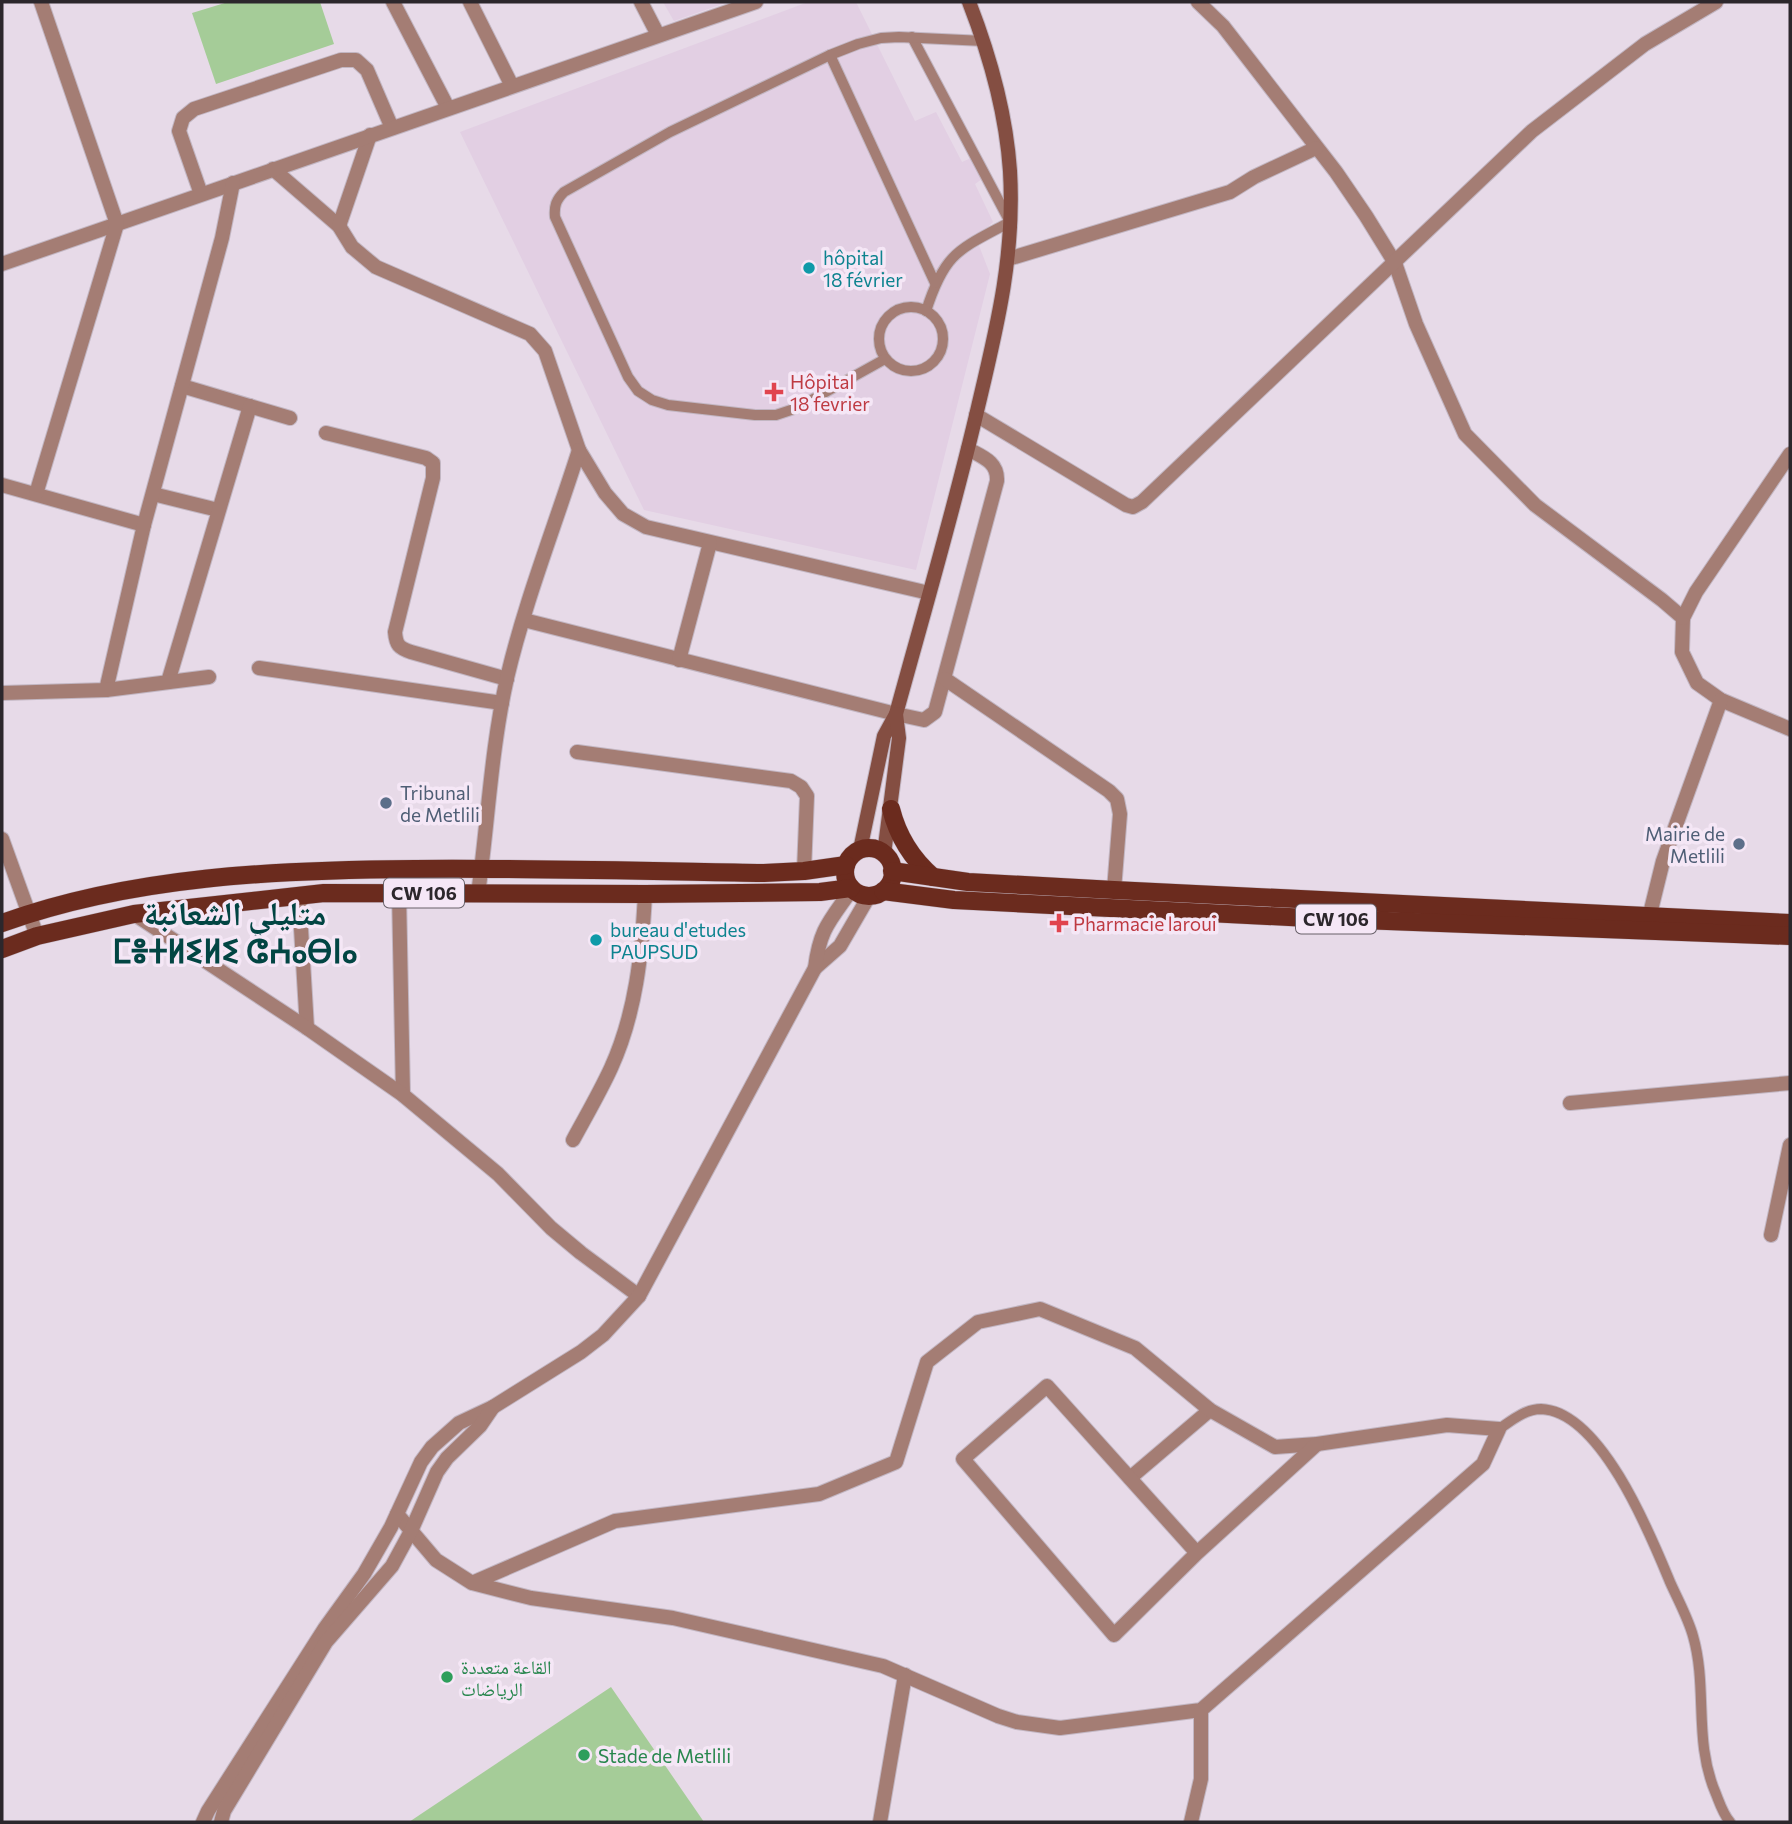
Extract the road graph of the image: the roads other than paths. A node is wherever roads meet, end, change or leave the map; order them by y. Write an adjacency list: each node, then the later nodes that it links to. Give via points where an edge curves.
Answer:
1 (41, 2): 22 (street)
2 (393, 2): 14 (street)
3 (470, 2): 13 (street)
4 (641, 2): 9 (street)
5 (756, 2): 9 (street)
6 (969, 2): 11 (main road)
7 (1198, 2): 17 (street, via 1223,26)
8 (1716, 2): 25 (street, via 1645,44 1532,131)
9 (658, 35): 13 (street)
10 (912, 37): 11 (lane); 12 (lane, via 881,38); 21 (lane)
11 (984, 41): 21 (main road, via 1006,133)
12 (830, 55): 27 (lane); 29 (lane, via 670,132 564,192 554,208 555,217 628,377 638,391 653,400 776,415)
13 (512, 86): 14 (street)
14 (448, 108): 15 (street)
15 (392, 128): 16 (street); 20 (street, via 367,70 356,60 341,60 194,108 183,117 179,131)
16 (370, 135): 18 (street); 23 (street)
17 (1316, 148): 24 (street, via 1230,192); 25 (street)
18 (273, 169): 19 (street); 23 (street)
19 (233, 183): 20 (street); 30 (street)
20 (201, 194): 22 (street)
21 (1010, 222): 24 (main road); 27 (lane, via 953,255)
22 (117, 223): 26 (street); 39 (street)
23 (339, 226): 36 (street, via 352,247 376,267 530,334 545,351)
24 (1008, 259): 32 (main road)
25 (1395, 263): 32 (street, via 1133,507); 45 (street, via 1416,324 1465,434 1535,505)
26 (2, 264)
27 (934, 283): 28 (lane)
28 (926, 311): 29 (lane, via 914,307 890,314 879,336); 29 (lane, via 942,330 943,343 931,365 907,372)
29 (885, 359)
30 (182, 386): 31 (street); 40 (street)
31 (250, 406): 33 (street); 41 (street)
32 (976, 415): 35 (main road)
33 (290, 418)
34 (326, 433): 50 (street, via 433,463 396,643 411,652)
35 (968, 449): 44 (main road); 51 (street, via 990,460 997,481)
36 (579, 450): 43 (street, via 605,494 623,514 646,527); 46 (street)
37 (1790, 453): 45 (street)
38 (2, 485): 39 (street)
39 (36, 494): 42 (street)
40 (153, 494): 41 (street); 42 (street)
41 (218, 510): 52 (street)
42 (144, 525): 53 (street)
43 (710, 543): 44 (street); 47 (street)
44 (929, 593): 57 (main road)
45 (1683, 618): 55 (street, via 1682,652 1697,682)
46 (524, 620): 47 (street); 50 (street)
47 (679, 660): 57 (street)
48 (260, 667): 56 (street)
49 (209, 677): 52 (street)
50 (507, 679): 56 (street)
51 (945, 679): 57 (street, via 932,716 924,720); 69 (street, via 1117,799)
52 (168, 682): 53 (street)
53 (106, 690): 54 (street)
54 (2, 693)
55 (1721, 700): 58 (street); 79 (street, via 1663,861)
56 (502, 703): 65 (street)
57 (896, 714): 60 (main road, via 899,738); 62 (main road, via 884,736)
58 (1790, 729)
59 (577, 752): 66 (street, via 791,781 807,796)
60 (891, 809): 63 (main road); 68 (main road, via 910,854)
61 (2, 839): 75 (street)
62 (860, 850): 63 (main road); 64 (main road)
63 (884, 854): 67 (main road)
64 (846, 865): 66 (main road); 70 (main road, via 845,877)
65 (482, 868): 66 (main road); 72 (street); 75 (main road, via 321,870 234,877 152,886)
66 (804, 871)
67 (892, 871): 68 (main road, CW 106); 70 (main road, via 890,882)
68 (933, 877): 69 (main road, CW 106)
69 (1114, 890): 79 (main road, CW 106)
70 (864, 891): 73 (main road, CW 106); 79 (main road, CW 106, via 954,900 1308,918); 83 (street, via 840,946); 83 (street, via 823,930)
71 (400, 893): 72 (main road, CW 106); 74 (main road, CW 106); 86 (street)
72 (478, 894): 73 (main road, CW 106)
73 (645, 894): 88 (street, via 641,960 630,1014 611,1067)
74 (299, 895): 76 (main road, CW 106); 84 (street)
75 (29, 913): 77 (main road); 80 (street)
76 (134, 914): 80 (main road, CW 106); 84 (street)
77 (2, 923)
78 (1790, 923): 79 (main road, CW 106)
79 (1647, 924): 81 (main road, CW 106)
80 (37, 936): 82 (main road, CW 106)
81 (1790, 936)
82 (2, 949)
83 (815, 968): 91 (street)
84 (307, 1028): 86 (street)
85 (1790, 1083): 87 (street)
86 (403, 1096): 91 (street, via 498,1174 551,1228)
87 (1570, 1103)
88 (573, 1139)
89 (1790, 1145): 90 (street)
90 (1772, 1235)
91 (639, 1296): 92 (street, via 612,1327 581,1352)
92 (493, 1407): 97 (street, via 459,1423 432,1447); 98 (street, via 447,1458)
93 (1210, 1410): 95 (street, via 1275,1447); 96 (street); 100 (street, via 1135,1348 1040,1309 978,1322 927,1362 896,1462 819,1494 615,1521)
94 (1499, 1429): 95 (street, via 1447,1425); 102 (street, via 1483,1464); 107 (lane, via 1523,1413 1541,1409 1561,1414 1614,1466 1642,1515 1693,1636 1702,1743 1709,1778)
95 (1317, 1444): 99 (street)
96 (1130, 1478): 99 (street); 99 (street, via 1047,1386 963,1459 1114,1635)
97 (397, 1514): 98 (street); 103 (street)
98 (411, 1531): 100 (street, via 436,1560); 104 (street, via 386,1573 320,1651)
99 (1197, 1553)
100 (472, 1583): 101 (street, via 531,1598 673,1618)
101 (905, 1675): 102 (street, via 998,1716 1037,1726 1060,1728); 105 (street)
102 (1201, 1710): 106 (street, via 1201,1779)
103 (203, 1822)
104 (221, 1822)
105 (880, 1822)
106 (1191, 1822)
107 (1730, 1822)

